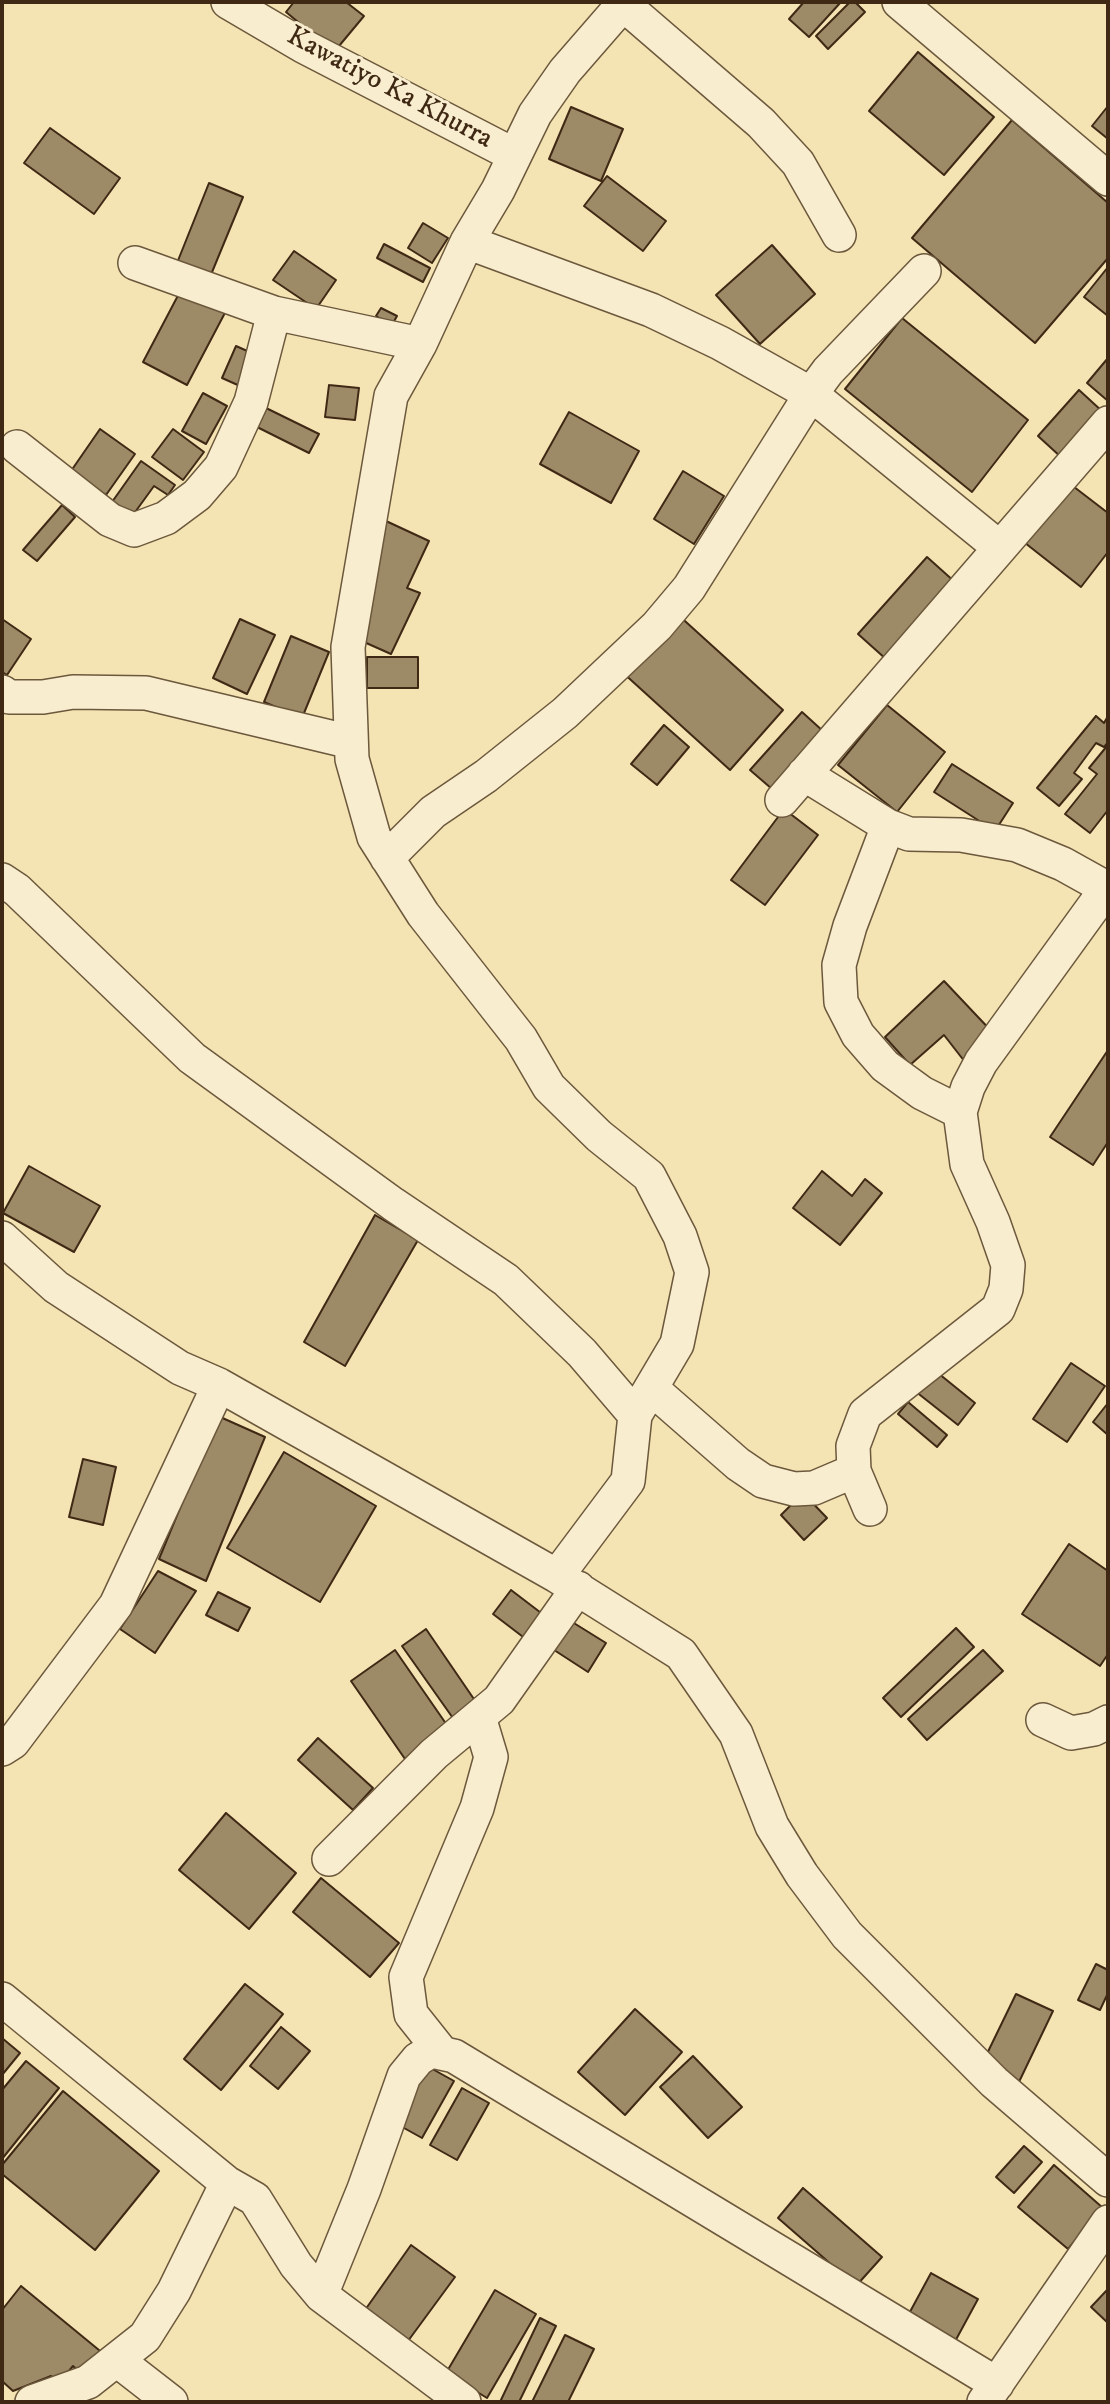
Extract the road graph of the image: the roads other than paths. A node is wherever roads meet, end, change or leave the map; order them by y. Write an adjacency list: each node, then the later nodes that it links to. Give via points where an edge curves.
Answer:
1 (228, 2): 4 (street, Kawatiyo Ka Khurra)
2 (899, 2): 5 (street)
3 (624, 3): 4 (street, via 565,71); 6 (street, via 761,123 798,163)
4 (514, 155): 7 (street)
5 (1108, 179)
6 (839, 236)
7 (467, 242): 11 (street); 12 (street, via 651,310)
8 (135, 263): 10 (street)
9 (924, 271): 12 (street)
10 (274, 313): 11 (street); 14 (street, via 251,402 220,467 197,495 166,518 134,530 110,520)
11 (419, 344): 17 (street, via 391,396 348,647)
12 (811, 394): 15 (street); 21 (street, via 688,588 657,626 565,713 433,812)
13 (1108, 423): 15 (street)
14 (18, 447)
15 (1000, 548): 18 (street)
16 (2, 692): 17 (street, via 32,697 73,692 146,693)
17 (351, 742): 21 (street, via 374,837)
18 (804, 774): 19 (street); 20 (street)
19 (782, 800)
20 (888, 826): 23 (street, via 909,834 961,835 1017,845); 24 (street, via 839,965 841,1002 858,1035 885,1066 922,1093)
21 (387, 858): 27 (street, via 423,914 521,1039 549,1087 649,1176 680,1236 692,1272 677,1344)
22 (2, 880): 27 (street, via 191,1058 506,1280 582,1353)
23 (1108, 889): 24 (street, via 981,1062)
24 (960, 1112): 28 (street, via 967,1164 1008,1265 1006,1289 998,1309 865,1414 853,1446)
25 (2, 1238): 26 (street, via 56,1287 180,1368)
26 (219, 1385): 30 (street); 34 (street, via 116,1605 13,1742)
27 (643, 1402): 28 (street, via 763,1481 794,1489 814,1488); 30 (street, via 628,1481)
28 (854, 1471): 29 (street)
29 (870, 1508)
30 (568, 1582): 31 (street, via 499,1700); 38 (street, via 681,1654 736,1734 772,1826 847,1935 994,2082)
31 (479, 1717): 35 (street, via 434,1754); 37 (street, via 491,1757 477,1808 406,1977 411,2014)
32 (1043, 1720): 33 (street, via 1071,1733 1094,1730)
33 (1108, 1721)
34 (2, 1749)
35 (329, 1859)
36 (2, 1999): 39 (street)
37 (442, 2053): 41 (street, via 431,2051 404,2076); 43 (street, via 454,2056)
38 (1108, 2180)
39 (227, 2183): 41 (street, via 255,2199 296,2265); 42 (street, via 174,2291 145,2336)
40 (1108, 2222): 43 (street)
41 (321, 2295): 46 (street)
42 (117, 2360): 44 (street, via 88,2382); 45 (street)
43 (991, 2393)
44 (32, 2402)
45 (171, 2402)
46 (464, 2402)

